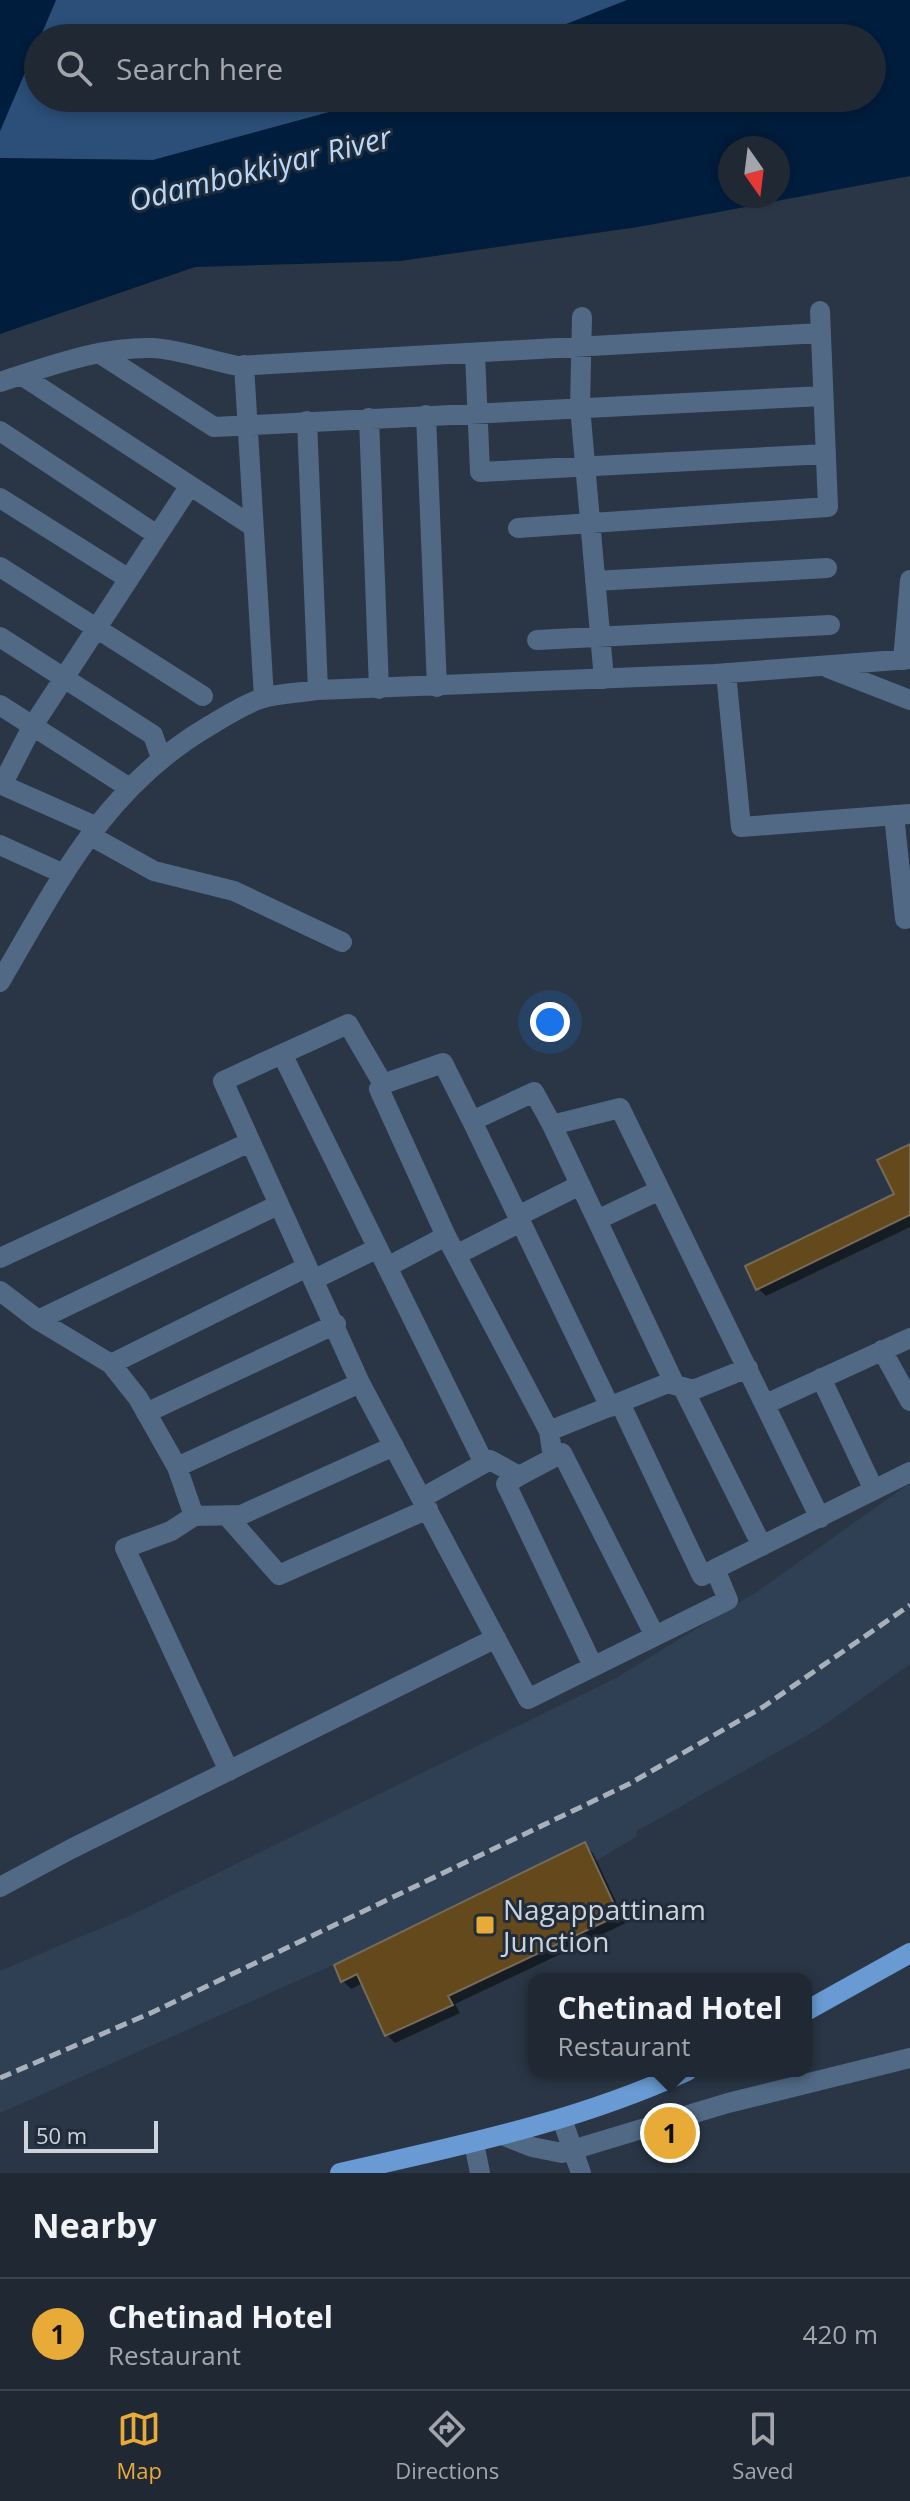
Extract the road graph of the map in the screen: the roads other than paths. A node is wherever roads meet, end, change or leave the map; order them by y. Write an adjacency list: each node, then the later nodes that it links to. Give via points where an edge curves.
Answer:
1 (820, 311): 3 (street)
2 (582, 317): 4 (street)
3 (821, 333): 4 (street); 10 (street)
4 (582, 347): 6 (street); 11 (street)
5 (99, 353): 7 (street, via 155,348); 8 (street); 16 (street, via 214,427)
6 (475, 353): 7 (street); 12 (street)
7 (244, 365): 16 (street)
8 (21, 375): 9 (street); 20 (street)
9 (0, 382)
10 (823, 396): 11 (street); 18 (street)
11 (580, 407): 12 (street); 19 (street)
12 (478, 412): 13 (street); 19 (street, via 480,472)
13 (426, 415): 14 (street); 41 (street)
14 (369, 418): 15 (street); 42 (street)
15 (307, 421): 16 (street); 43 (street)
16 (247, 425): 23 (street)
17 (0, 431): 25 (street)
18 (826, 454): 19 (street); 22 (street, via 828,507)
19 (585, 467): 22 (street)
20 (189, 487): 23 (street); 25 (street)
21 (0, 498): 28 (street)
22 (590, 522): 24 (street); 30 (street)
23 (252, 526): 45 (street)
24 (518, 528)
25 (157, 535): 28 (street)
26 (0, 567): 32 (street)
27 (827, 568): 30 (street)
28 (129, 579): 32 (street)
29 (910, 580): 36 (street)
30 (595, 581): 34 (street)
31 (830, 625): 34 (street)
32 (96, 629): 39 (street); 44 (street)
33 (0, 637): 39 (street)
34 (600, 637): 35 (street); 40 (street)
35 (537, 640)
36 (907, 659): 37 (street)
37 (823, 666): 38 (street); 46 (street)
38 (726, 673): 40 (street); 52 (street, via 741,827)
39 (64, 678): 48 (street); 49 (street, via 153,735)
40 (604, 679): 41 (street)
41 (437, 687): 42 (street)
42 (379, 689): 43 (street)
43 (318, 690): 45 (street)
44 (203, 696)
45 (264, 698): 49 (street)
46 (910, 700)
47 (0, 705): 48 (street)
48 (32, 727): 50 (street); 51 (street)
49 (161, 758): 51 (street)
50 (1, 784): 53 (street)
51 (128, 787): 53 (street)
52 (902, 814): 56 (street)
53 (94, 831): 55 (street); 57 (street, via 154,871 234,891)
54 (0, 845): 55 (street)
55 (64, 874): 58 (street)
56 (905, 919)
57 (342, 942)
58 (0, 982)
59 (282, 1054): 60 (street, via 348,1024); 63 (street, via 223,1081); 72 (street)
60 (383, 1084): 61 (street, via 443,1063); 69 (street, via 379,1089)
61 (472, 1121): 62 (street, via 534,1092); 67 (street)
62 (552, 1125): 64 (street); 65 (street, via 620,1108)
63 (250, 1142): 66 (street); 71 (street)
64 (580, 1185): 67 (street); 68 (street)
65 (660, 1190): 68 (street); 80 (street)
66 (278, 1205): 73 (street); 75 (street)
67 (519, 1219): 70 (street); 86 (street)
68 (597, 1220): 83 (street)
69 (446, 1236): 70 (street); 72 (street)
70 (456, 1255): 88 (street)
71 (0, 1258)
72 (382, 1258): 73 (street); 91 (street)
73 (310, 1274): 76 (street); 79 (street)
74 (0, 1291): 75 (street)
75 (38, 1320): 79 (street)
76 (336, 1324): 82 (street); 87 (street)
77 (910, 1338): 78 (street)
78 (882, 1350): 81 (street); 84 (street)
79 (111, 1364): 87 (street)
80 (748, 1368): 83 (street, via 693,1390); 85 (street)
81 (821, 1378): 85 (street); 95 (street)
82 (360, 1383): 89 (street); 92 (street)
83 (679, 1386): 86 (street, via 668,1383); 100 (street)
84 (910, 1401)
85 (766, 1404): 99 (street)
86 (615, 1405): 88 (street); 101 (street, via 702,1576)
87 (146, 1413): 92 (street)
88 (549, 1431): 90 (street)
89 (394, 1446): 96 (street); 98 (street, via 241,1515)
90 (553, 1458): 94 (street); 102 (street, via 562,1453)
91 (484, 1463): 94 (street, via 490,1460); 96 (street)
92 (177, 1467): 97 (street)
93 (910, 1472): 95 (street)
94 (519, 1476): 104 (street, via 506,1484)
95 (874, 1490): 99 (street)
96 (425, 1503): 98 (street, via 279,1575); 103 (street)
97 (194, 1516): 98 (street); 105 (street, via 125,1548)
98 (227, 1516)
99 (820, 1518): 100 (street)
100 (762, 1546): 101 (street)
101 (715, 1569): 102 (street, via 728,1600)
102 (655, 1636): 104 (street)
103 (496, 1638): 104 (street, via 528,1699); 105 (street)
104 (593, 1666)
105 (229, 1771): 106 (street)
106 (0, 1887)
107 (910, 1953): 108 (main road)
108 (812, 2008)
109 (910, 2058): 114 (street, via 728,2103)
110 (674, 2077): 111 (main road)
111 (562, 2119): 112 (main road); 114 (street)
112 (502, 2135): 113 (main road); 114 (street, via 532,2147)
113 (474, 2143): 115 (main road); 116 (street)
114 (573, 2150): 117 (street)
115 (340, 2173)
116 (480, 2173)
117 (581, 2173)

